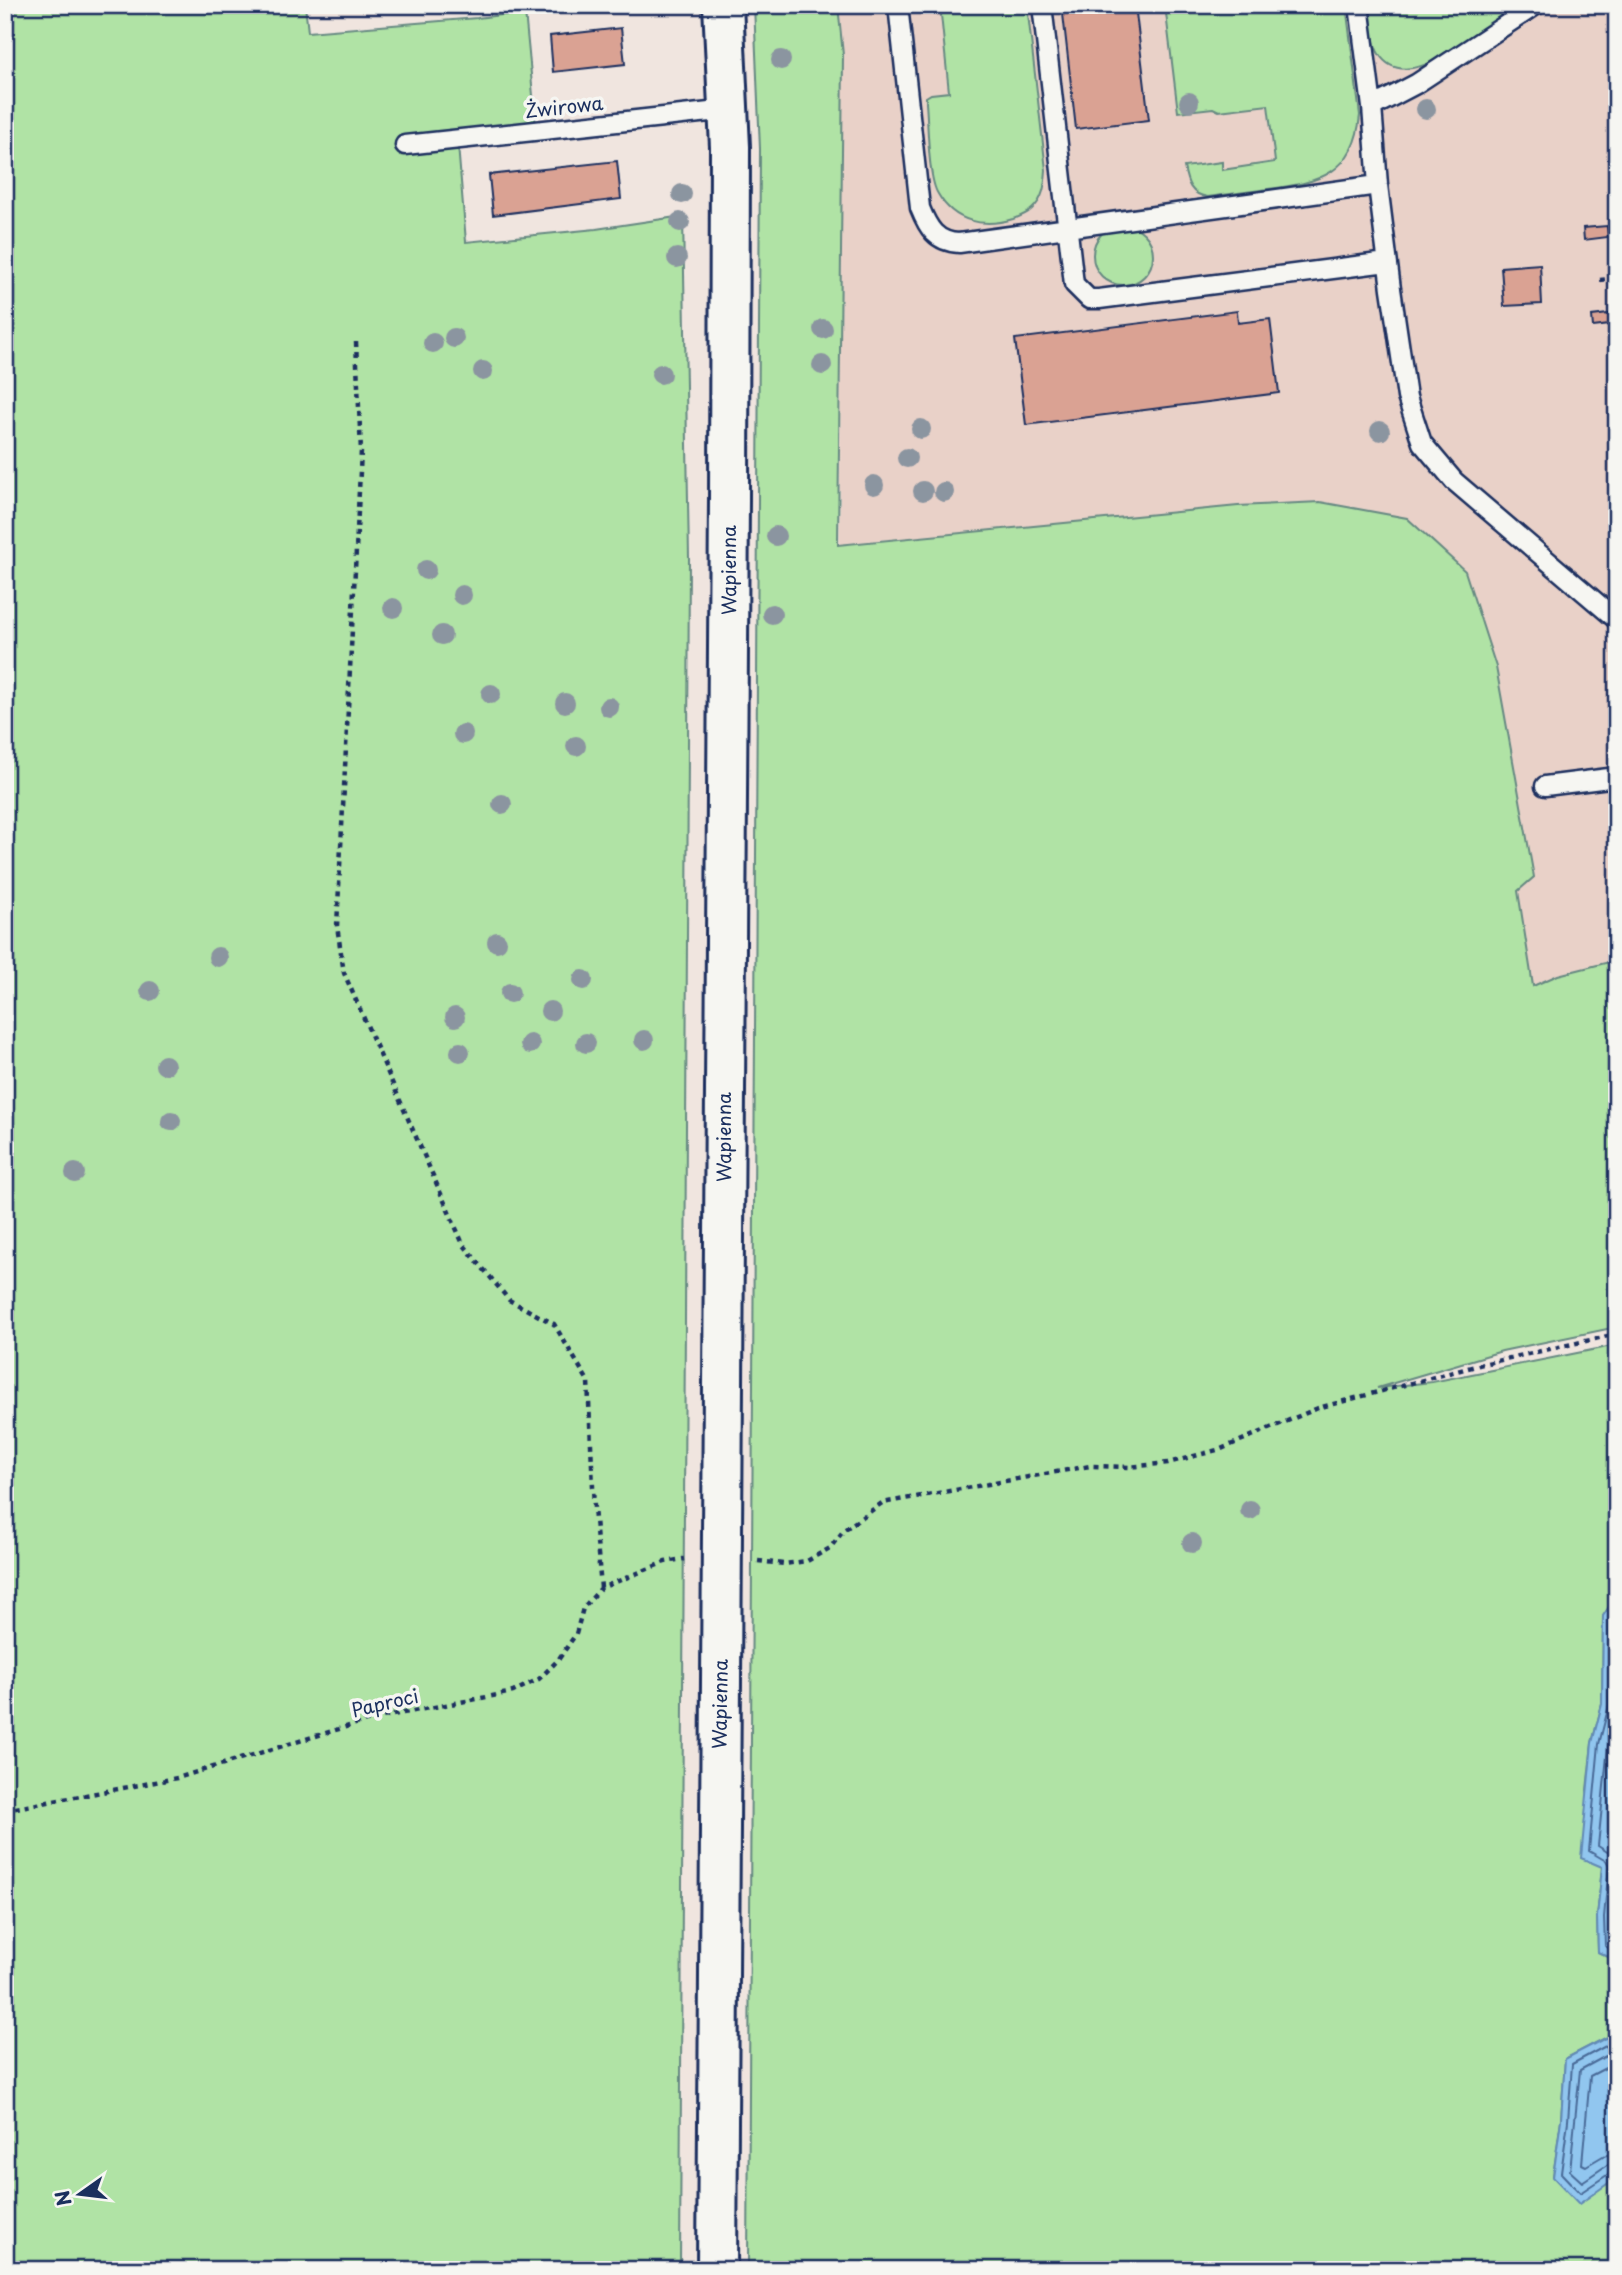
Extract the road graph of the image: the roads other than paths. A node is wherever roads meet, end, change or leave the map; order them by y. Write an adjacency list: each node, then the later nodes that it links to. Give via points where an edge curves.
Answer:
1 (723, 5): 7 (street, Wapienna)
2 (898, 5): 10 (lane, via 920,208 927,225 937,237 959,243)
3 (1042, 5): 10 (lane)
4 (1359, 5): 6 (lane)
5 (1536, 5): 6 (lane, via 1416,84)
6 (1372, 107): 9 (lane)
7 (728, 110): 8 (lane, Żwirowa); 15 (street, Wapienna)
8 (405, 145)
9 (1378, 185): 10 (lane); 11 (lane)
10 (1067, 228): 11 (lane, via 1074,284 1089,299)
11 (1387, 262): 12 (lane, via 1407,397 1422,443 1454,481)
12 (1617, 620)
13 (1617, 777): 14 (lane)
14 (1545, 786)
15 (717, 2270)

